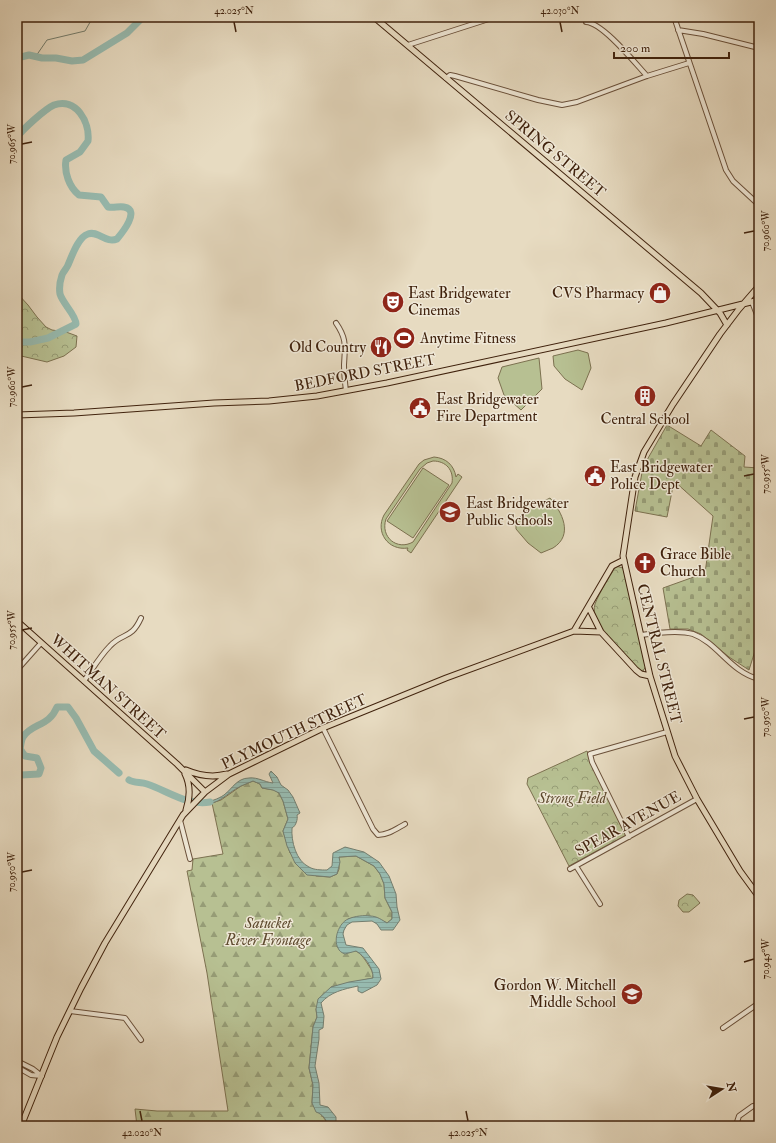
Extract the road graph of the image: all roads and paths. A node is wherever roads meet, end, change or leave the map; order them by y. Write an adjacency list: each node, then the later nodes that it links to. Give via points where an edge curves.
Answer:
1 (374, 17): 6 (main road, SPRING STREET)
2 (495, 17): 6 (street)
3 (674, 17): 5 (street)
4 (586, 22): 9 (street, via 592,22 607,33)
5 (678, 30): 7 (street); 8 (street)
6 (408, 46): 10 (main road, SPRING STREET)
7 (759, 48)
8 (690, 63): 9 (street); 11 (street, via 726,170 733,181)
9 (647, 76): 10 (street, via 577,102 562,105 455,76 450,75)
10 (446, 78): 16 (main road, SPRING STREET)
11 (759, 205)
12 (759, 286): 15 (main road, CENTRAL STREET)
13 (759, 300): 14 (main road, BEDFORD STREET)
14 (752, 302): 15 (main road, BEDFORD STREET); 17 (street)
15 (742, 305): 16 (main road, BEDFORD STREET); 19 (main road, CENTRAL STREET)
16 (719, 311): 19 (main road, SPRING STREET); 20 (main road, BEDFORD STREET)
17 (759, 320)
18 (336, 323): 20 (street, via 345,340)
19 (727, 325): 22 (main road, CENTRAL STREET, via 644,452 636,477)
20 (346, 391): 21 (main road, BEDFORD STREET, via 278,400)
21 (17, 415)
22 (624, 560): 23 (main road, via 612,566); 28 (main road, CENTRAL STREET)
23 (589, 608): 26 (main road); 27 (main road)
24 (141, 618): 33 (street, via 132,632 110,646)
25 (17, 621): 29 (main road, WHITMAN STREET)
26 (574, 631): 27 (main road, PLYMOUTH STREET); 34 (main road, PLYMOUTH STREET, via 446,678)
27 (601, 632): 31 (main road, via 636,670)
28 (641, 635): 31 (main road, CENTRAL STREET); 32 (street, via 669,632 692,634 708,643 739,670)
29 (41, 643): 30 (street); 33 (main road, WHITMAN STREET)
30 (17, 670)
31 (650, 676): 35 (main road, CENTRAL STREET)
32 (759, 679)
33 (84, 681): 36 (main road, WHITMAN STREET)
34 (323, 728): 37 (main road, PLYMOUTH STREET); 42 (street, via 378,835 390,833)
35 (667, 732): 39 (main road, CENTRAL STREET, via 682,771); 43 (street, via 590,754)
36 (183, 769): 37 (main road, via 207,776); 38 (main road, WHITMAN STREET); 40 (main road, via 188,780)
37 (229, 774): 38 (main road, PLYMOUTH STREET)
38 (203, 794): 40 (main road, PLYMOUTH STREET)
39 (697, 799): 43 (street, SPEAR AVENUE); 47 (main road, CENTRAL STREET, via 740,871)
40 (191, 804): 41 (main road, PLYMOUTH STREET)
41 (180, 820): 44 (street); 50 (main road, PLYMOUTH STREET, via 113,929)
42 (405, 824)
43 (629, 837): 45 (street, SPEAR AVENUE)
44 (190, 858)
45 (576, 866): 46 (street, SPEAR AVENUE); 48 (street)
46 (570, 869)
47 (759, 897)
48 (600, 904)
49 (759, 1002): 51 (street)
50 (70, 1011): 52 (street, via 125,1018); 55 (main road, PLYMOUTH STREET)
51 (723, 1028)
52 (141, 1040)
53 (17, 1061): 55 (street)
54 (17, 1068): 55 (street)
55 (42, 1076): 57 (main road, PLYMOUTH STREET)
56 (759, 1106): 58 (street, via 752,1106 739,1116 737,1122)
57 (21, 1126)
58 (740, 1126)

